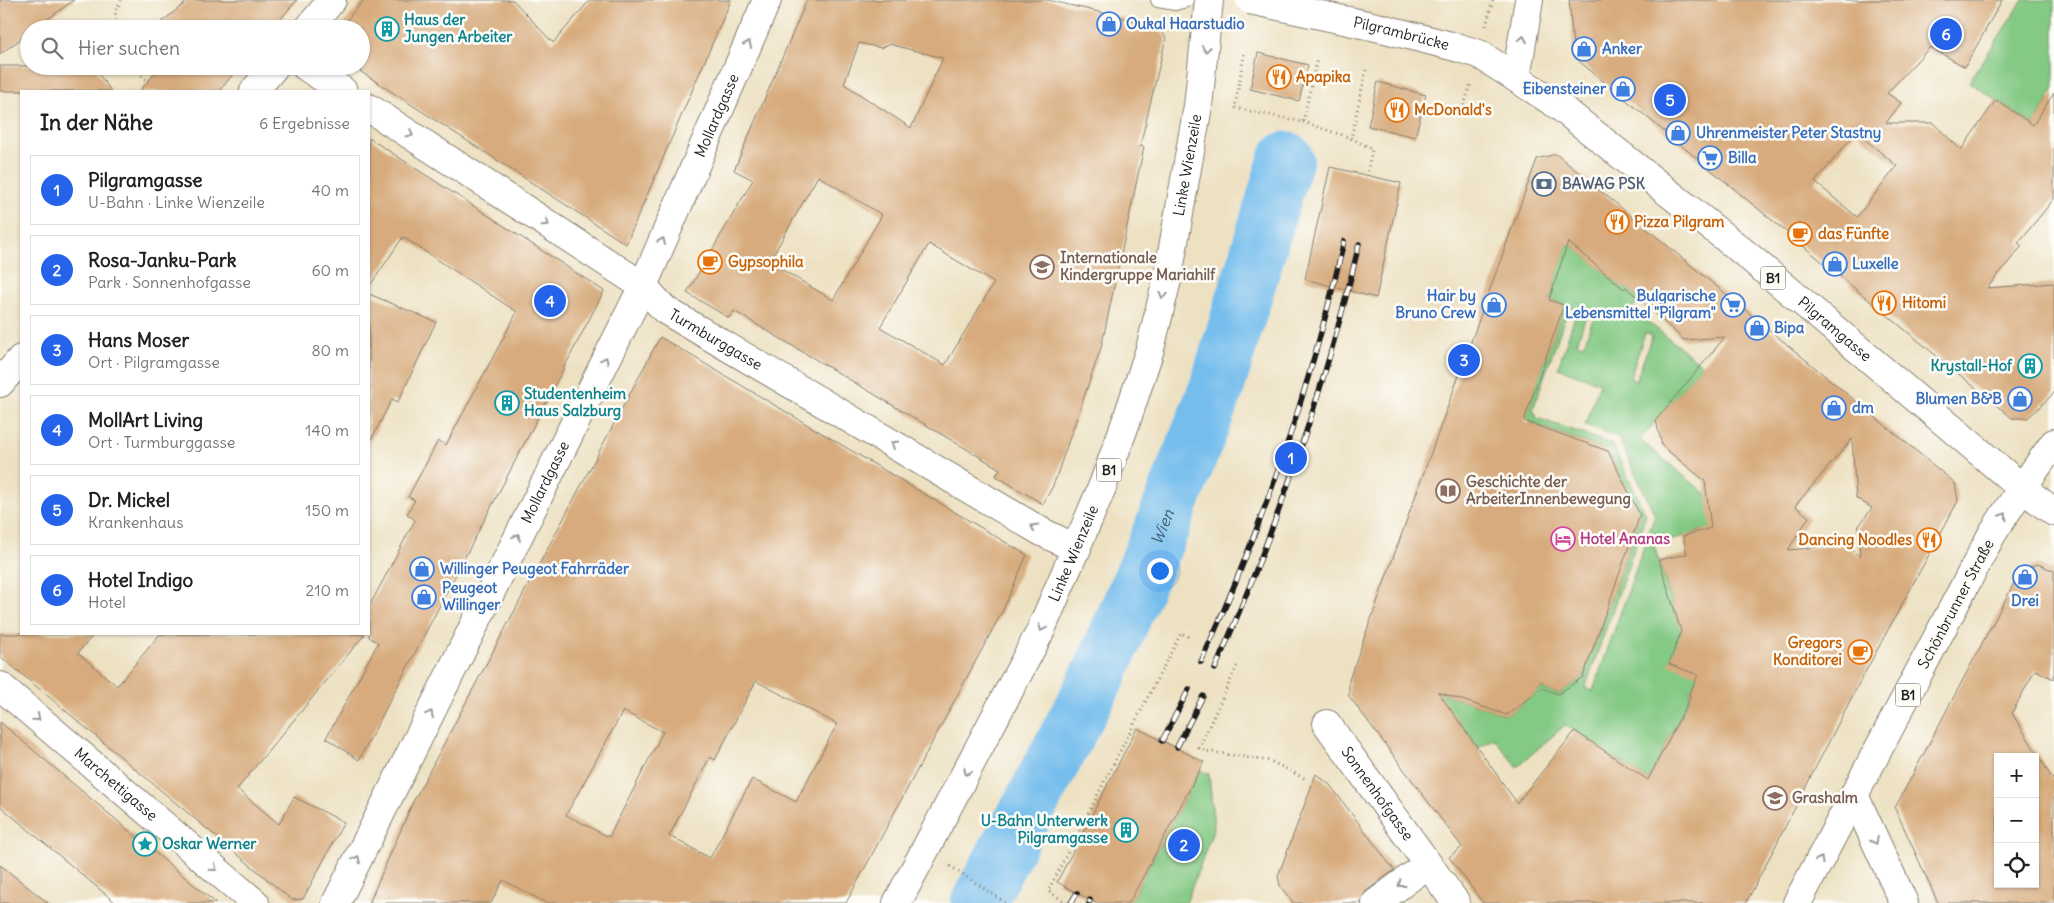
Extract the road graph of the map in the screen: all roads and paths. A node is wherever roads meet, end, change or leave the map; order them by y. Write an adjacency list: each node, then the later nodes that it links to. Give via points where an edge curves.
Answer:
1 (122, 0): 9 (path, via 115,12)
2 (332, 0): 10 (street)
3 (767, 0): 25 (street, Mollardgasse, one-way to 3)
4 (1158, 0): 5 (lane, via 1175,3)
5 (1186, 0)
6 (1209, 0): 31 (street, Linke Wienzeile / B1, one-way to 31, via 1198,106 1168,276 1139,386)
7 (1250, 0): 17 (street, Pilgrambrücke, bridge, via 1459,48 1479,54)
8 (1529, 0): 17 (street, one-way to 8)
9 (116, 20)
10 (315, 20)
11 (1244, 54): 22 (path, via 1235,108)
12 (1317, 59): 22 (path)
13 (1366, 70): 23 (path)
14 (141, 75): 18 (path)
15 (267, 75): 19 (street)
16 (319, 75): 20 (street)
17 (1516, 78): 29 (street, Pilgramgasse / B1, via 1559,106 1747,255)
18 (148, 82)
19 (255, 90)
20 (341, 90)
21 (370, 109): 25 (street, Turmburggasse, one-way to 25)
22 (1303, 122): 23 (path)
23 (1350, 138): 24 (path, via 1372,148)
24 (1367, 175)
25 (643, 286): 31 (street, Turmburggasse, one-way to 25, via 1042,532 665,310); 41 (street, Mollardgasse, one-way to 25)
26 (20, 360): 27 (street)
27 (0, 383)
28 (2054, 443): 29 (street, Schönbrunner Straße)
29 (2022, 488): 30 (street, Pilgramgasse); 37 (street, Schönbrunner Straße / B1, one-way to 29, via 1992,534)
30 (2054, 512)
31 (1077, 549): 42 (street, Linke Wienzeile / B1, one-way to 42, via 1040,632)
32 (1192, 638): 44 (path, via 1181,633 1048,891)
33 (1237, 666): 36 (path, via 1199,748 1205,752 1270,761)
34 (0, 686): 40 (street, Marchettigasse, one-way to 40)
35 (1327, 724): 39 (street, Sonnenhofgasse)
36 (1306, 779)
37 (1855, 797): 47 (street, Schönbrunner Straße / B1, one-way to 37); 48 (street, one-way to 48)
38 (947, 865): 43 (path)
39 (1427, 865): 45 (street, one-way to 45); 46 (street, Sonnenhofgasse)
40 (255, 903)
41 (336, 903)
42 (896, 903)
43 (1006, 903)
44 (1067, 903)
45 (1376, 903)
46 (1456, 903)
47 (1797, 903)
48 (1904, 903)

